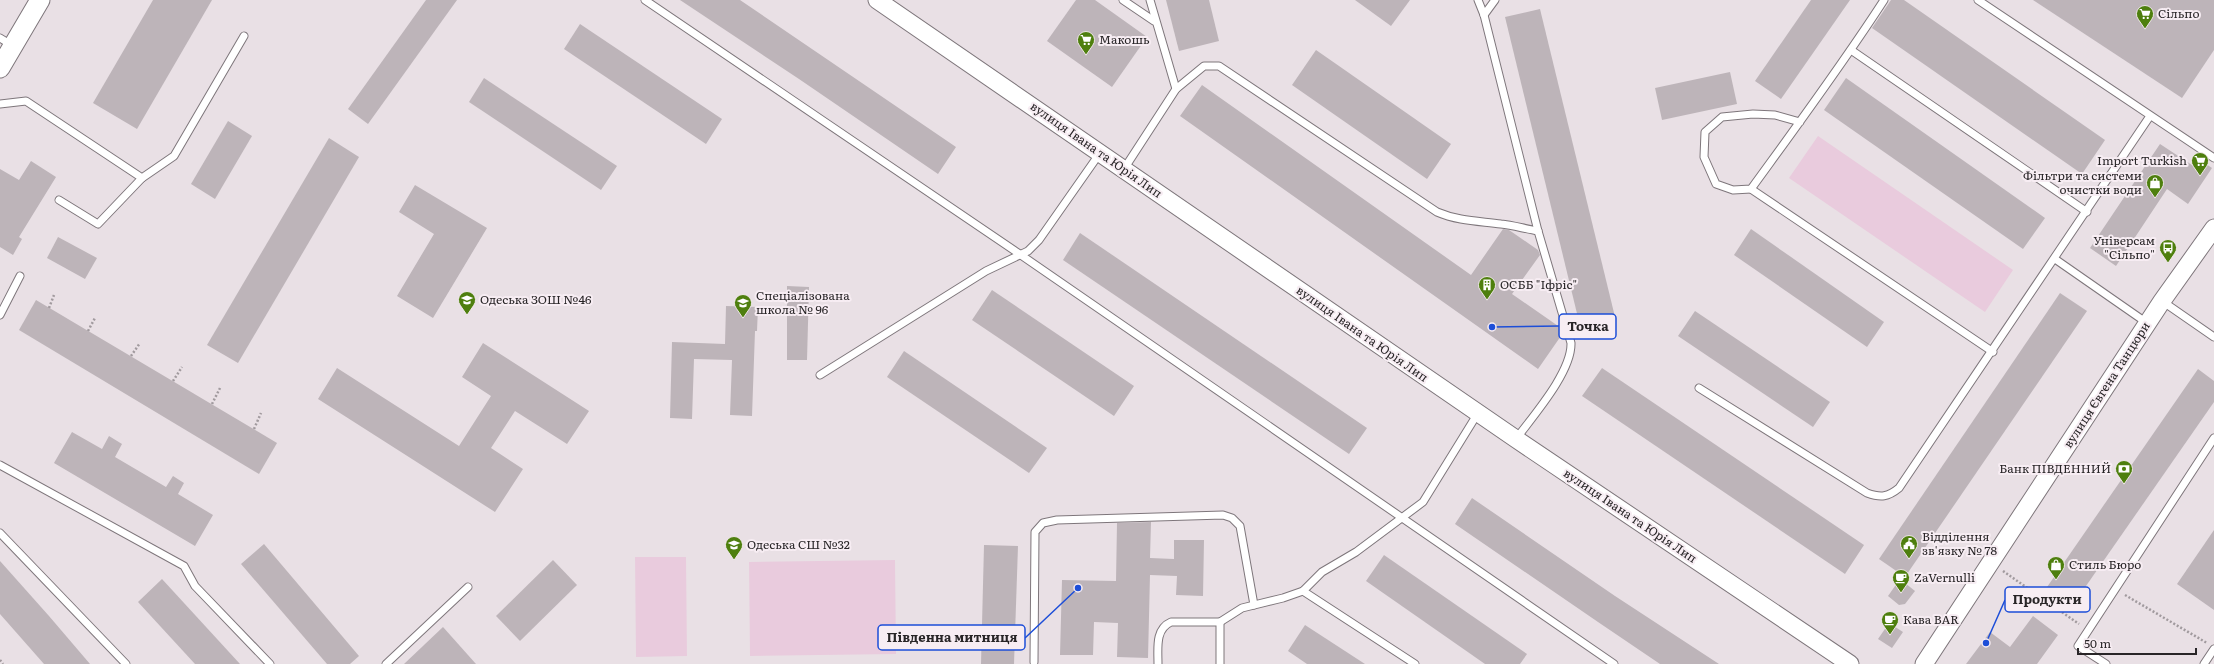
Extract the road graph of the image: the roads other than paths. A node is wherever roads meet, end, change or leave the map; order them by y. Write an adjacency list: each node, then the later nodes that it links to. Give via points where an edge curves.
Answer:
1 (40, 0): 13 (main road)
2 (645, 0): 29 (lane)
3 (877, 0): 20 (street, вулиця Івана та Юрія Лип)
4 (1123, 0): 11 (lane)
5 (1150, 0): 11 (lane)
6 (1478, 0): 10 (lane)
7 (1495, 0): 10 (lane)
8 (1884, 0): 14 (lane)
9 (1978, 0): 18 (lane)
10 (1484, 15): 28 (lane)
11 (1154, 20): 16 (lane)
12 (244, 36): 23 (lane, via 174,156)
13 (7, 42): 15 (main road)
14 (1851, 50): 19 (lane); 26 (lane)
15 (0, 68)
16 (1176, 89): 22 (lane); 28 (lane, via 1204,66 1219,66 1437,212 1450,218)
17 (0, 104): 23 (lane, via 26,101)
18 (2150, 116): 21 (lane); 26 (lane)
19 (1800, 122): 24 (lane); 24 (lane, via 1775,115 1722,117 1705,132 1704,157 1716,184 1733,190)
20 (1100, 153): 22 (street, вулиця Івана та Юрія Лип); 29 (lane, via 1039,240)
21 (2214, 158)
22 (1123, 169): 39 (street, вулиця Івана та Юрія Лип)
23 (142, 178): 25 (lane, via 98,224)
24 (1750, 189): 36 (lane)
25 (59, 200)
26 (2087, 212): 30 (lane)
27 (2214, 228): 32 (street, вулиця Євгена Танцюри)
28 (1538, 231): 41 (lane, via 1572,353 1566,370)
29 (1021, 255): 37 (lane, via 986,271); 43 (lane)
30 (2055, 259): 34 (lane); 36 (lane)
31 (20, 276): 33 (lane)
32 (2162, 302): 34 (street, вулиця Євгена Танцюри); 35 (lane)
33 (0, 315)
34 (2147, 324): 59 (street, вулиця Євгена Танцюри)
35 (2214, 337)
36 (1993, 352): 38 (lane, via 1899,488 1891,495 1879,497 1867,493)
37 (820, 375)
38 (1699, 388)
39 (1478, 413): 41 (street, вулиця Івана та Юрія Лип); 43 (lane, via 1423,502)
40 (2214, 438): 60 (lane, via 2078,646)
41 (1516, 440): 58 (street, вулиця Івана та Юрія Лип)
42 (0, 465): 52 (lane, via 184,566 195,586)
43 (1402, 517): 46 (lane, via 1356,552 1322,572); 57 (lane)
44 (0, 533): 51 (lane)
45 (468, 587): 53 (lane)
46 (1303, 591): 47 (lane); 56 (lane)
47 (1254, 605): 48 (lane, via 1242,608); 50 (lane, via 1240,526 1232,518 1223,515 1057,520 1043,523 1035,532)
48 (1220, 622): 54 (lane, via 1165,624 1159,634); 55 (lane)
49 (2214, 648): 61 (lane)
50 (1034, 662)
51 (126, 664)
52 (270, 664)
53 (386, 664)
54 (1158, 664)
55 (1220, 664)
56 (1415, 664)
57 (1614, 664)
58 (1850, 664)
59 (1924, 664)
60 (2106, 664)
61 (2204, 664)

